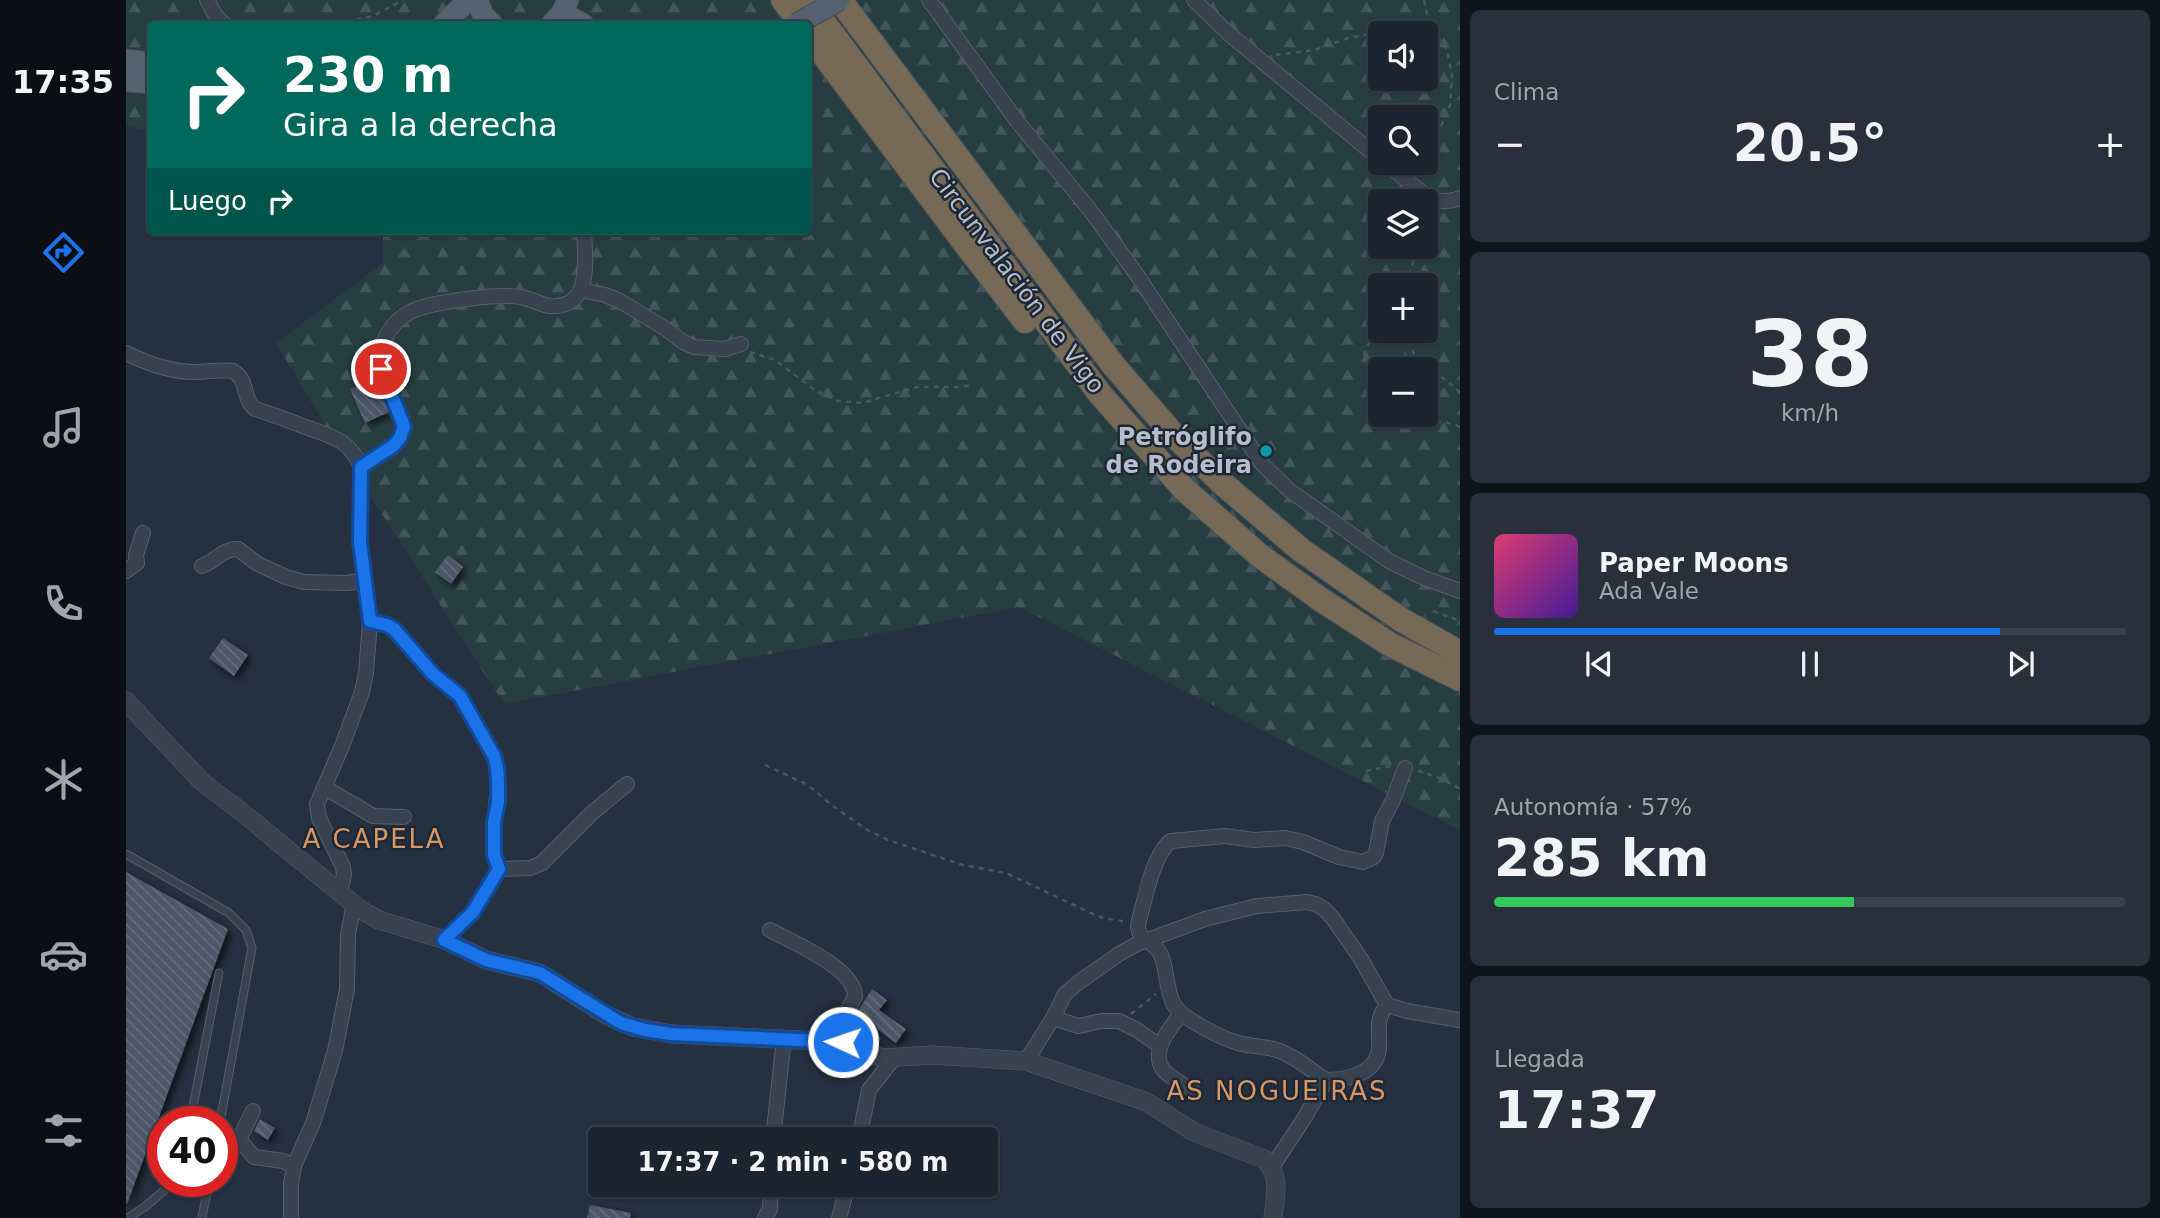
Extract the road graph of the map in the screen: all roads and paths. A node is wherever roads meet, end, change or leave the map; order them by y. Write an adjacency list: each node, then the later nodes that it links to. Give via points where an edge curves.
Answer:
1 (208, 0): 13 (street)
2 (403, 0): 14 (path, via 373,16)
3 (468, 0): 15 (main road)
4 (477, 0): 16 (main road)
5 (783, 0): 18 (highway)
6 (807, 0): 46 (highway, Circunvalación de Vigo, via 1100,394)
7 (840, 0): 19 (main road, bridge); 29 (highway, Circunvalación de Vigo)
8 (857, 0): 29 (highway, via 913,79)
9 (929, 0): 51 (street, via 1127,261 1263,465 1289,491 1389,561)
10 (1194, 0): 25 (street)
11 (1424, 0): 20 (path)
12 (561, 13): 17 (main road)
13 (220, 21)
14 (350, 21)
15 (447, 21)
16 (489, 21)
17 (577, 21)
18 (797, 21)
19 (804, 21)
20 (1429, 21)
21 (1368, 34): 25 (path)
22 (1438, 38): 30 (path, via 1451,64 1452,89)
23 (812, 39): 46 (highway, via 1062,367 1147,462)
24 (126, 60): 26 (main road)
25 (1261, 60): 31 (street)
26 (147, 63)
27 (126, 81): 28 (main road)
28 (147, 83)
29 (929, 119): 55 (highway, Circunvalación de Vigo, via 1114,366 1172,433 1301,550 1400,619)
30 (1438, 134)
31 (1368, 149)
32 (1400, 175): 33 (street, via 1429,198)
33 (1460, 198)
34 (584, 235): 35 (street)
35 (581, 290): 38 (street, via 620,301 694,346 725,349); 45 (street, via 559,305 509,296 438,303 401,318 386,335 380,358 404,426 393,446)
36 (1370, 343): 40 (path, via 1364,355)
37 (1410, 343): 42 (path, via 1421,363)
38 (741, 344): 41 (path, via 838,401 862,403 917,387)
39 (126, 353): 45 (street, via 181,370 233,371 243,380 250,406 327,433 346,445)
40 (1368, 362)
41 (972, 385)
42 (1460, 393)
43 (1438, 422): 44 (path)
44 (1460, 427)
45 (361, 467): 50 (street)
46 (1184, 489): 56 (highway, Circunvalación de Vigo, via 1259,555 1320,599 1391,645)
47 (143, 533): 49 (street, via 138,563)
48 (202, 566): 50 (street, via 238,549 258,564 304,582)
49 (126, 571)
50 (364, 580): 53 (street)
51 (1460, 590)
52 (1433, 611): 54 (path)
53 (370, 621): 61 (street, via 362,692); 64 (street, via 394,629 433,674 460,696 494,756 498,802 494,855)
54 (1460, 621)
55 (1460, 653)
56 (1460, 679)
57 (126, 701): 65 (street, via 202,782)
58 (765, 765): 67 (path, via 808,785 857,823 888,840 1006,873 1091,913)
59 (1405, 768): 67 (street, via 1382,821 1374,858 1363,862 1348,859 1285,838 1225,836 1171,841 1159,855)
60 (627, 784): 64 (street, via 542,863)
61 (324, 787): 62 (street, via 373,816); 65 (street, via 317,811 343,867)
62 (404, 817)
63 (126, 855): 86 (lane, via 229,913 246,930 252,948)
64 (499, 869): 69 (street, via 473,912)
65 (340, 892): 66 (street)
66 (354, 904): 69 (street, via 379,920); 90 (street, via 348,934 347,989 335,1051)
67 (1138, 925): 70 (street, via 1139,934)
68 (770, 930): 79 (street, via 834,966 851,983 855,996)
69 (444, 940): 78 (street, via 486,960 540,973 633,1027 671,1034)
70 (1147, 941): 72 (street, via 1161,956); 73 (street, via 1217,915 1257,906 1316,904 1339,926); 75 (street, via 1130,947 1070,988)
71 (219, 973): 85 (lane)
72 (1167, 982): 74 (street, via 1172,1003); 77 (path)
73 (1387, 1005): 76 (street); 83 (street, via 1378,1023 1375,1060 1355,1076)
74 (1181, 1014): 80 (street); 83 (street, via 1238,1043 1278,1050)
75 (1053, 1018): 77 (street, via 1079,1026); 82 (street)
76 (1460, 1020)
77 (1119, 1021): 80 (street)
78 (784, 1038): 79 (street); 88 (street)
79 (843, 1042): 81 (street)
80 (1160, 1046): 84 (street, via 1163,1068)
81 (894, 1058): 82 (street, via 932,1055); 89 (street, via 869,1090)
82 (1026, 1060): 91 (street, via 1147,1102 1194,1132 1264,1159)
83 (1326, 1080): 91 (street)
84 (1193, 1091)
85 (193, 1106)
86 (223, 1106)
87 (253, 1111): 90 (street, via 239,1139 254,1157)
88 (773, 1127)
89 (861, 1127)
90 (294, 1166): 98 (street)
91 (1272, 1167): 101 (street, via 1276,1175)
92 (156, 1197): 96 (lane)
93 (206, 1197): 97 (lane)
94 (770, 1197): 99 (street)
95 (845, 1197): 100 (street)
96 (128, 1218)
97 (202, 1218)
98 (292, 1218)
99 (765, 1218)
100 (839, 1218)
101 (1273, 1218)

